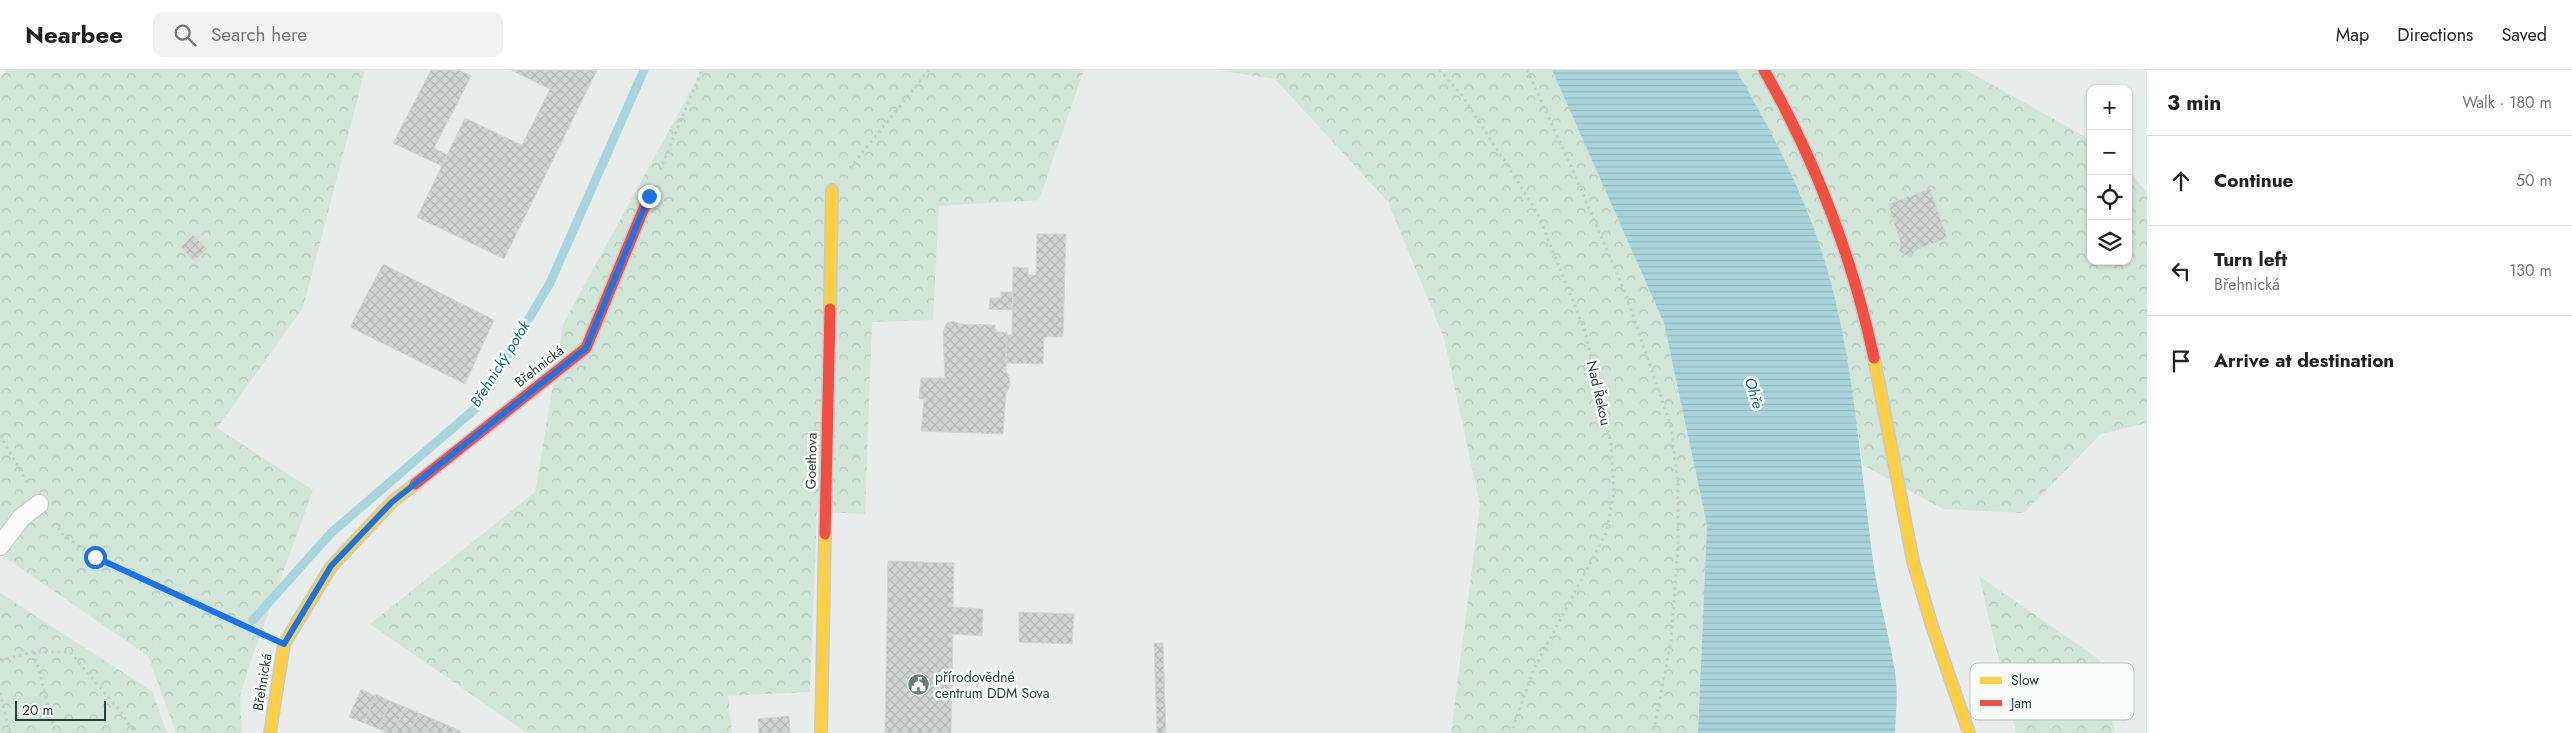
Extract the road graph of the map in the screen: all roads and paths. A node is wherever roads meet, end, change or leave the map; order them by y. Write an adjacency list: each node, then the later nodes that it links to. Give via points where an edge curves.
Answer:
1 (702, 70): 7 (path)
2 (928, 70): 6 (path)
3 (1439, 70): 20 (path, Nad Řekou, via 1462,95 1537,212 1585,331 1611,444 1614,493 1606,533 1534,669)
4 (1529, 70): 21 (path, via 1626,292 1670,427 1678,484 1678,547 1671,641)
5 (1764, 70): 22 (street, via 1801,139 1841,235 1874,359 1920,589)
6 (832, 190): 19 (street, Goethova)
7 (649, 196): 11 (street, Břehnická, via 586,348 392,502 331,566)
8 (0, 435): 9 (path)
9 (39, 504): 10 (lane, via 20,518); 11 (path, via 63,535 95,557)
10 (0, 546)
11 (284, 644): 18 (street, Břehnická)
12 (34, 652): 13 (path); 16 (path); 17 (path, via 70,652)
13 (0, 660)
14 (0, 693): 15 (path)
15 (10, 733)
16 (56, 733)
17 (135, 733)
18 (270, 733)
19 (821, 733)
20 (1511, 733)
21 (1652, 733)
22 (1969, 733)

